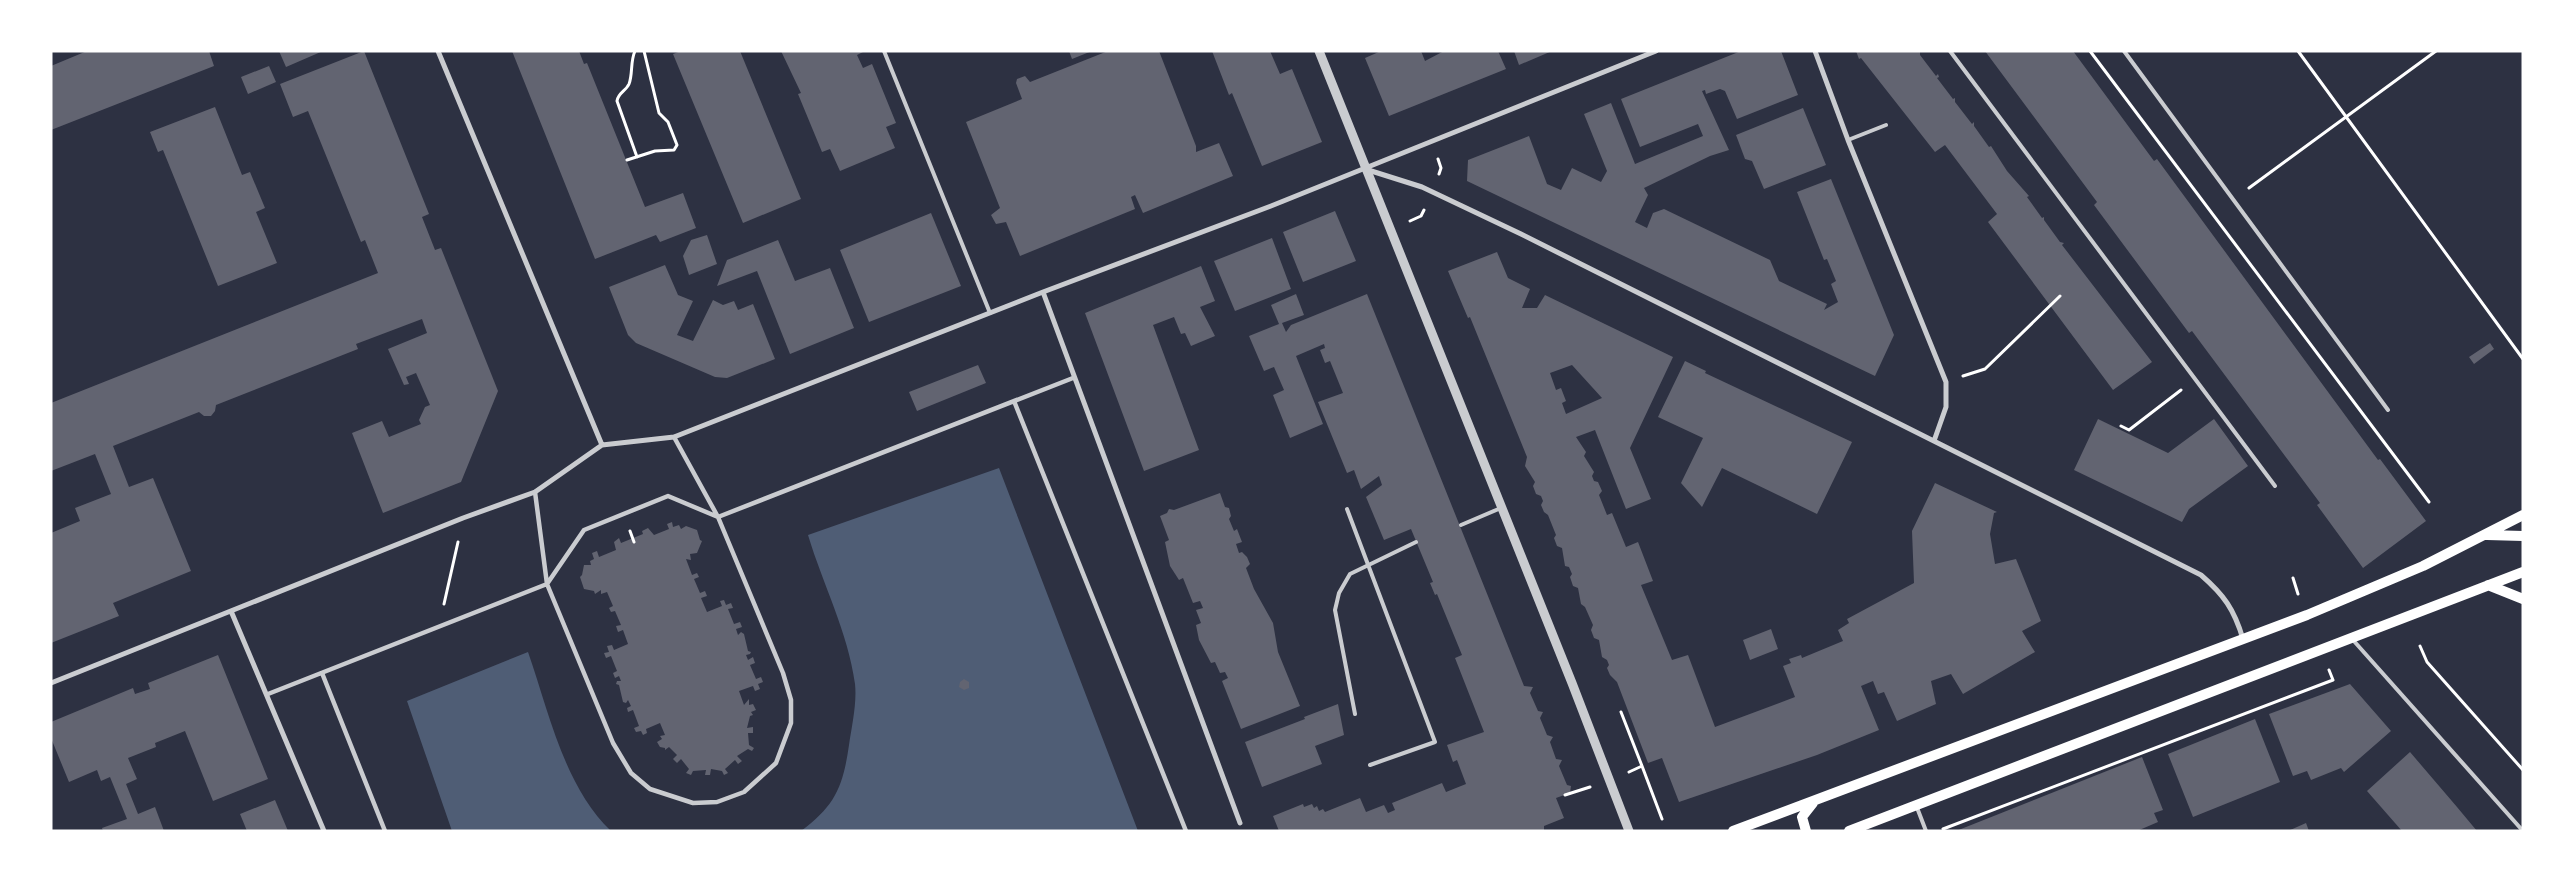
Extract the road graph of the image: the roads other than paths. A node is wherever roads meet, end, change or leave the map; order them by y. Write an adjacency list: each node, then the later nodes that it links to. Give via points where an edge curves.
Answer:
1 (438, 51): 18 (street)
2 (884, 51): 12 (lane)
3 (1319, 51): 10 (street)
4 (1656, 51): 10 (street)
5 (1815, 51): 9 (street)
6 (1950, 51): 19 (lane)
7 (2124, 51): 15 (lane)
8 (1886, 125): 9 (lane)
9 (1848, 140): 17 (street, via 1946,382 1946,407)
10 (1365, 168): 11 (street); 17 (street, via 1422,187 1521,234); 21 (street)
11 (1043, 292): 12 (street); 13 (street)
12 (990, 313): 16 (street)
13 (1073, 378): 14 (street); 44 (street)
14 (1014, 401): 24 (street); 47 (street)
15 (2388, 410)
16 (674, 437): 18 (street); 24 (street)
17 (1934, 441): 35 (street, via 2202,575 2220,591 2230,606)
18 (602, 445): 20 (street)
19 (2275, 486)
20 (535, 492): 31 (street); 34 (street)
21 (1501, 508): 25 (lane); 48 (street)
22 (1347, 509): 29 (lane)
23 (2523, 515): 26 (main road)
24 (718, 517): 31 (street, via 668,496 584,530); 31 (street, via 783,673 791,700 791,724 776,763 744,792 717,802 693,803 650,789 631,773 613,743)
25 (1461, 525)
26 (2486, 535): 27 (main road); 35 (main road, via 2423,566)
27 (2523, 536)
28 (1416, 542): 29 (lane)
29 (1368, 564): 40 (lane, via 1350,574 1339,593 1335,610); 41 (lane, via 1435,742)
30 (2523, 572): 32 (main road)
31 (547, 584): 37 (street)
32 (2488, 585): 33 (main road); 36 (main road)
33 (2523, 599)
34 (231, 611): 38 (street); 39 (street)
35 (2243, 638): 42 (main road)
36 (2352, 638): 43 (main road); 53 (lane)
37 (322, 673): 39 (street); 46 (street)
38 (51, 684)
39 (268, 694): 45 (street)
40 (1355, 714)
41 (1370, 765)
42 (1813, 802): 49 (main road); 50 (main road, via 1802,817)
43 (1916, 806): 51 (main road); 52 (lane)
44 (1240, 824)
45 (324, 831)
46 (385, 831)
47 (1186, 831)
48 (1628, 831)
49 (1733, 831)
50 (1806, 831)
51 (1849, 831)
52 (1926, 831)
53 (2523, 831)

